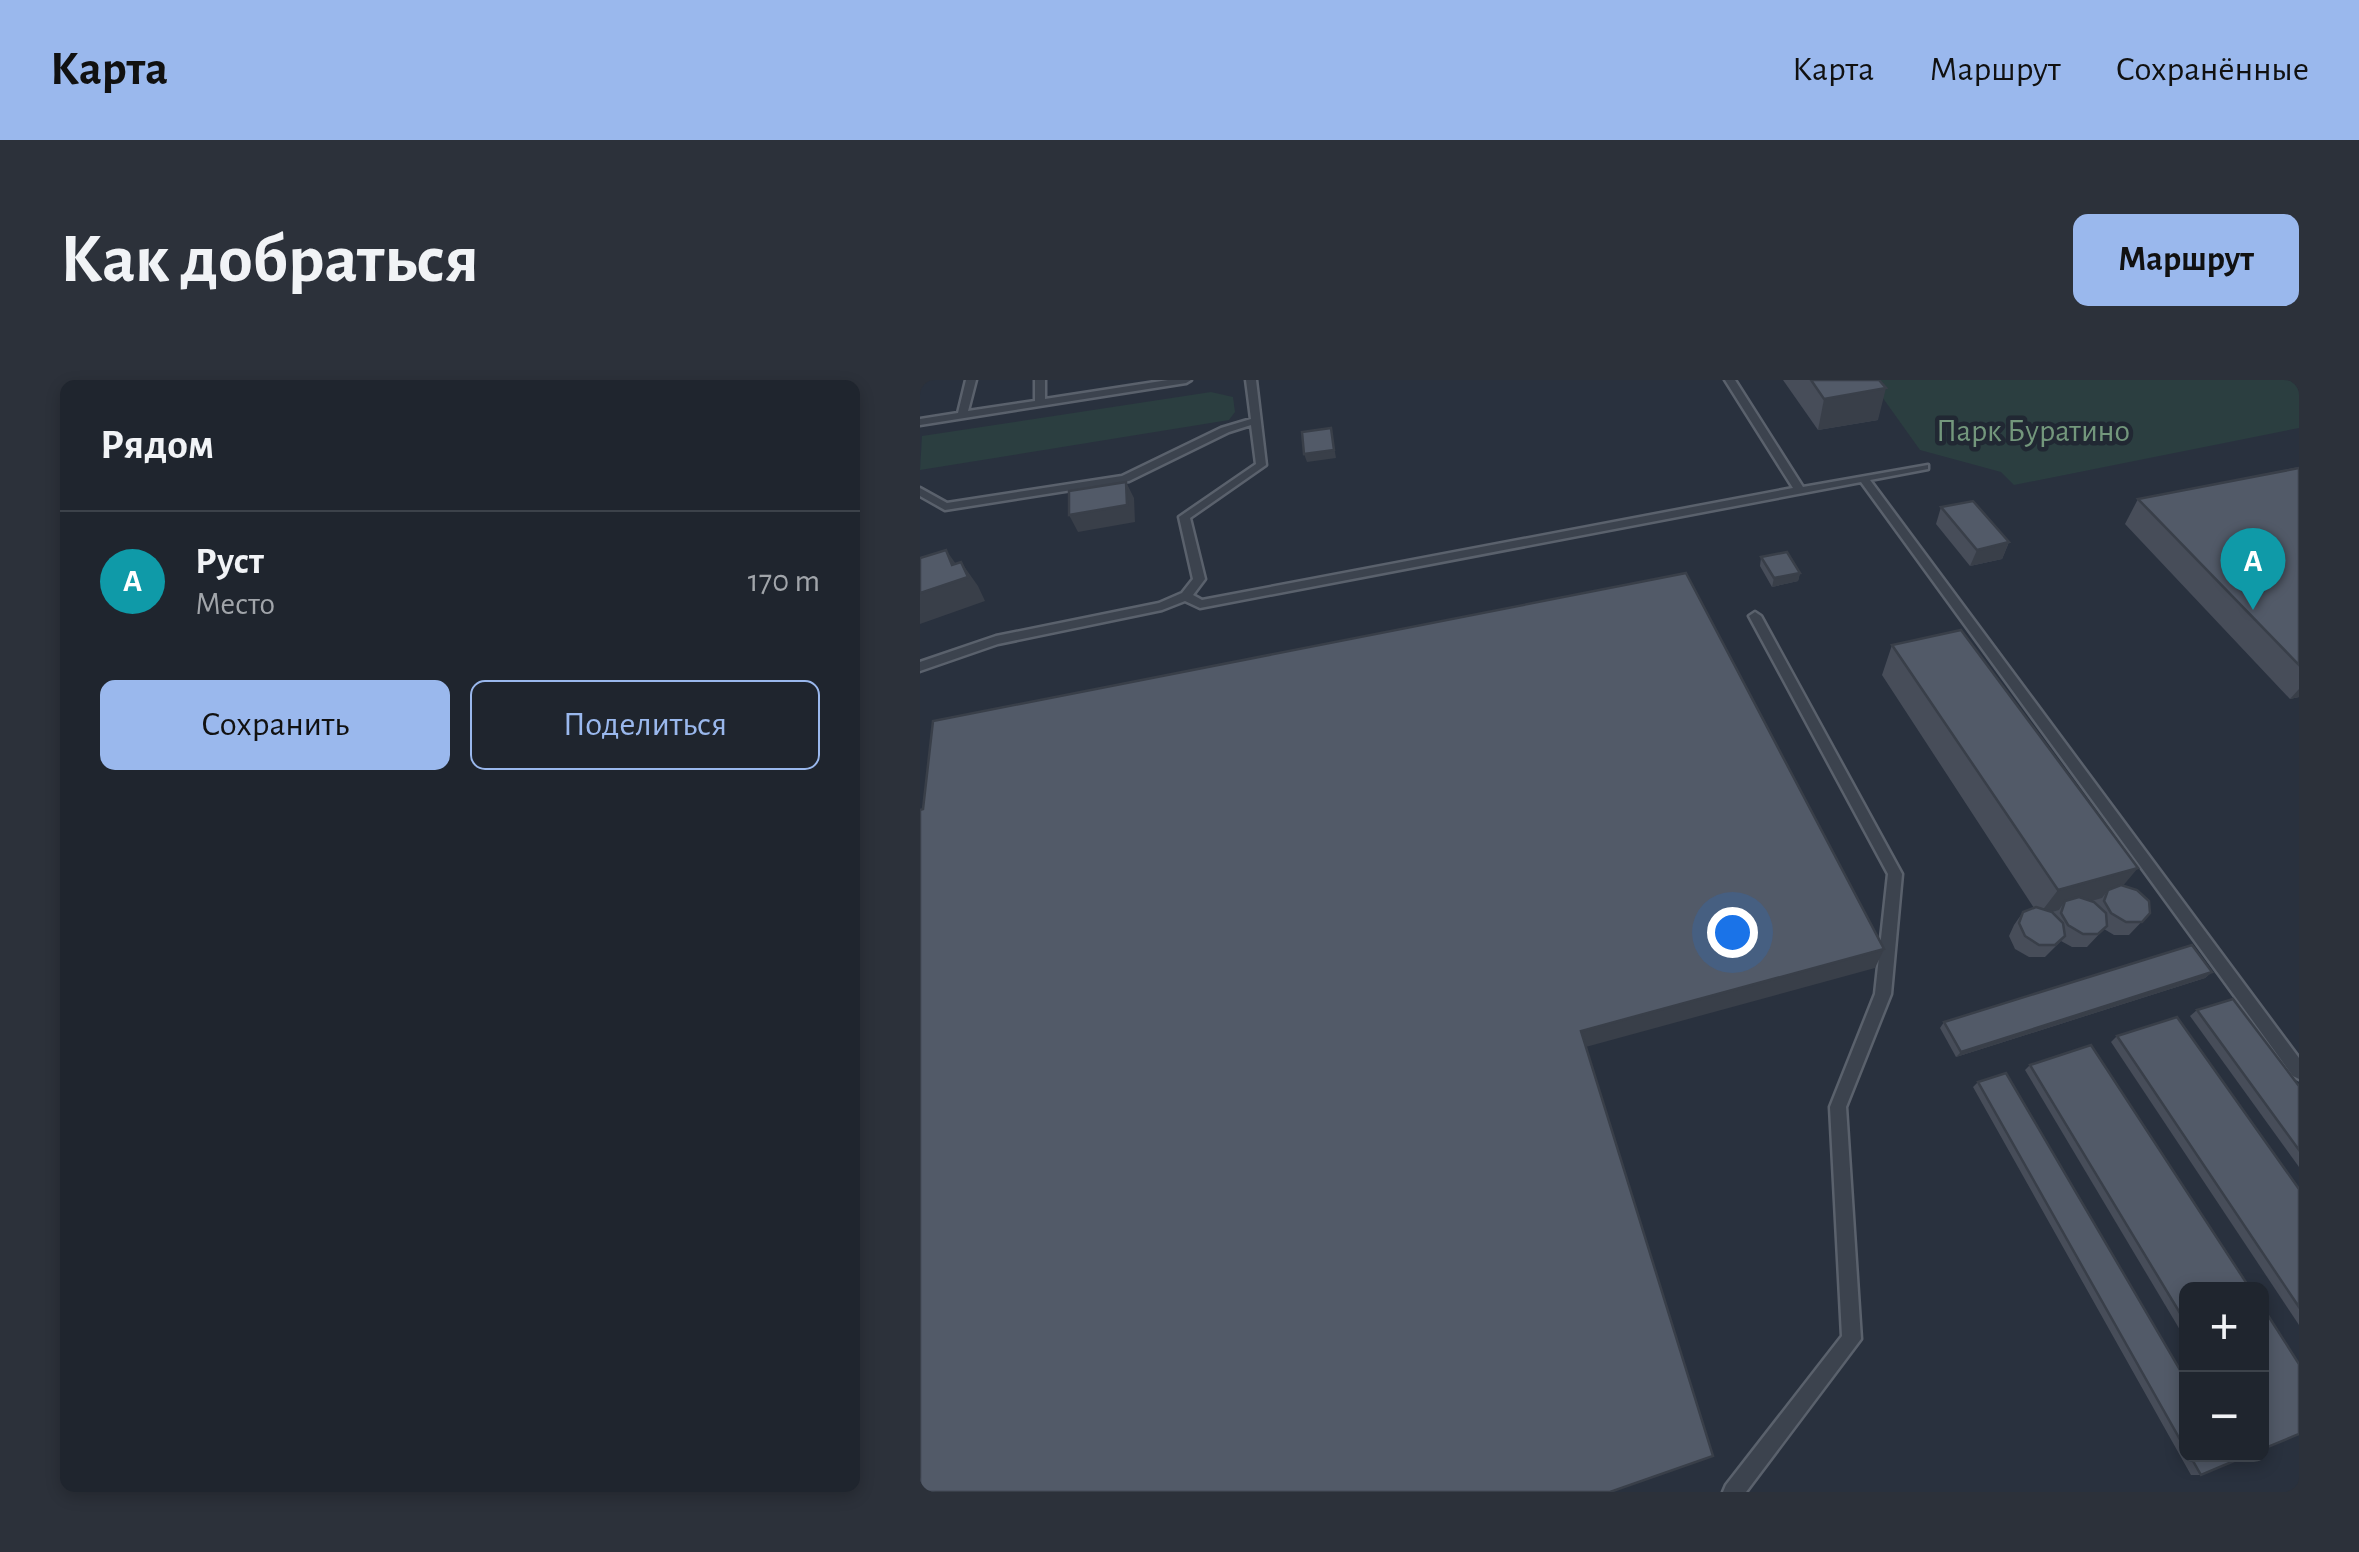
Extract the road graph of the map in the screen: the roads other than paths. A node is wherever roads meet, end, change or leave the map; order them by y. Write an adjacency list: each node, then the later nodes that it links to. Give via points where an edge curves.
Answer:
1 (971, 380): 7 (lane)
2 (1040, 380): 6 (lane)
3 (1186, 380): 6 (lane)
4 (1251, 380): 8 (lane)
5 (1730, 380): 12 (lane)
6 (1040, 403): 7 (lane)
7 (962, 415): 9 (lane)
8 (1255, 421): 13 (lane, via 1126,479 945,507); 14 (lane, via 1262,465 1184,517 1199,580)
9 (920, 422)
10 (1924, 467): 11 (lane)
11 (1863, 478): 12 (lane); 17 (lane)
12 (1799, 489): 14 (lane, via 1200,604)
13 (920, 491)
14 (1186, 596): 16 (lane, via 996,640)
15 (1755, 616): 18 (lane, via 1895,874 1882,994 1838,1107 1852,1339)
16 (920, 667)
17 (2299, 1071)
18 (1733, 1492)

